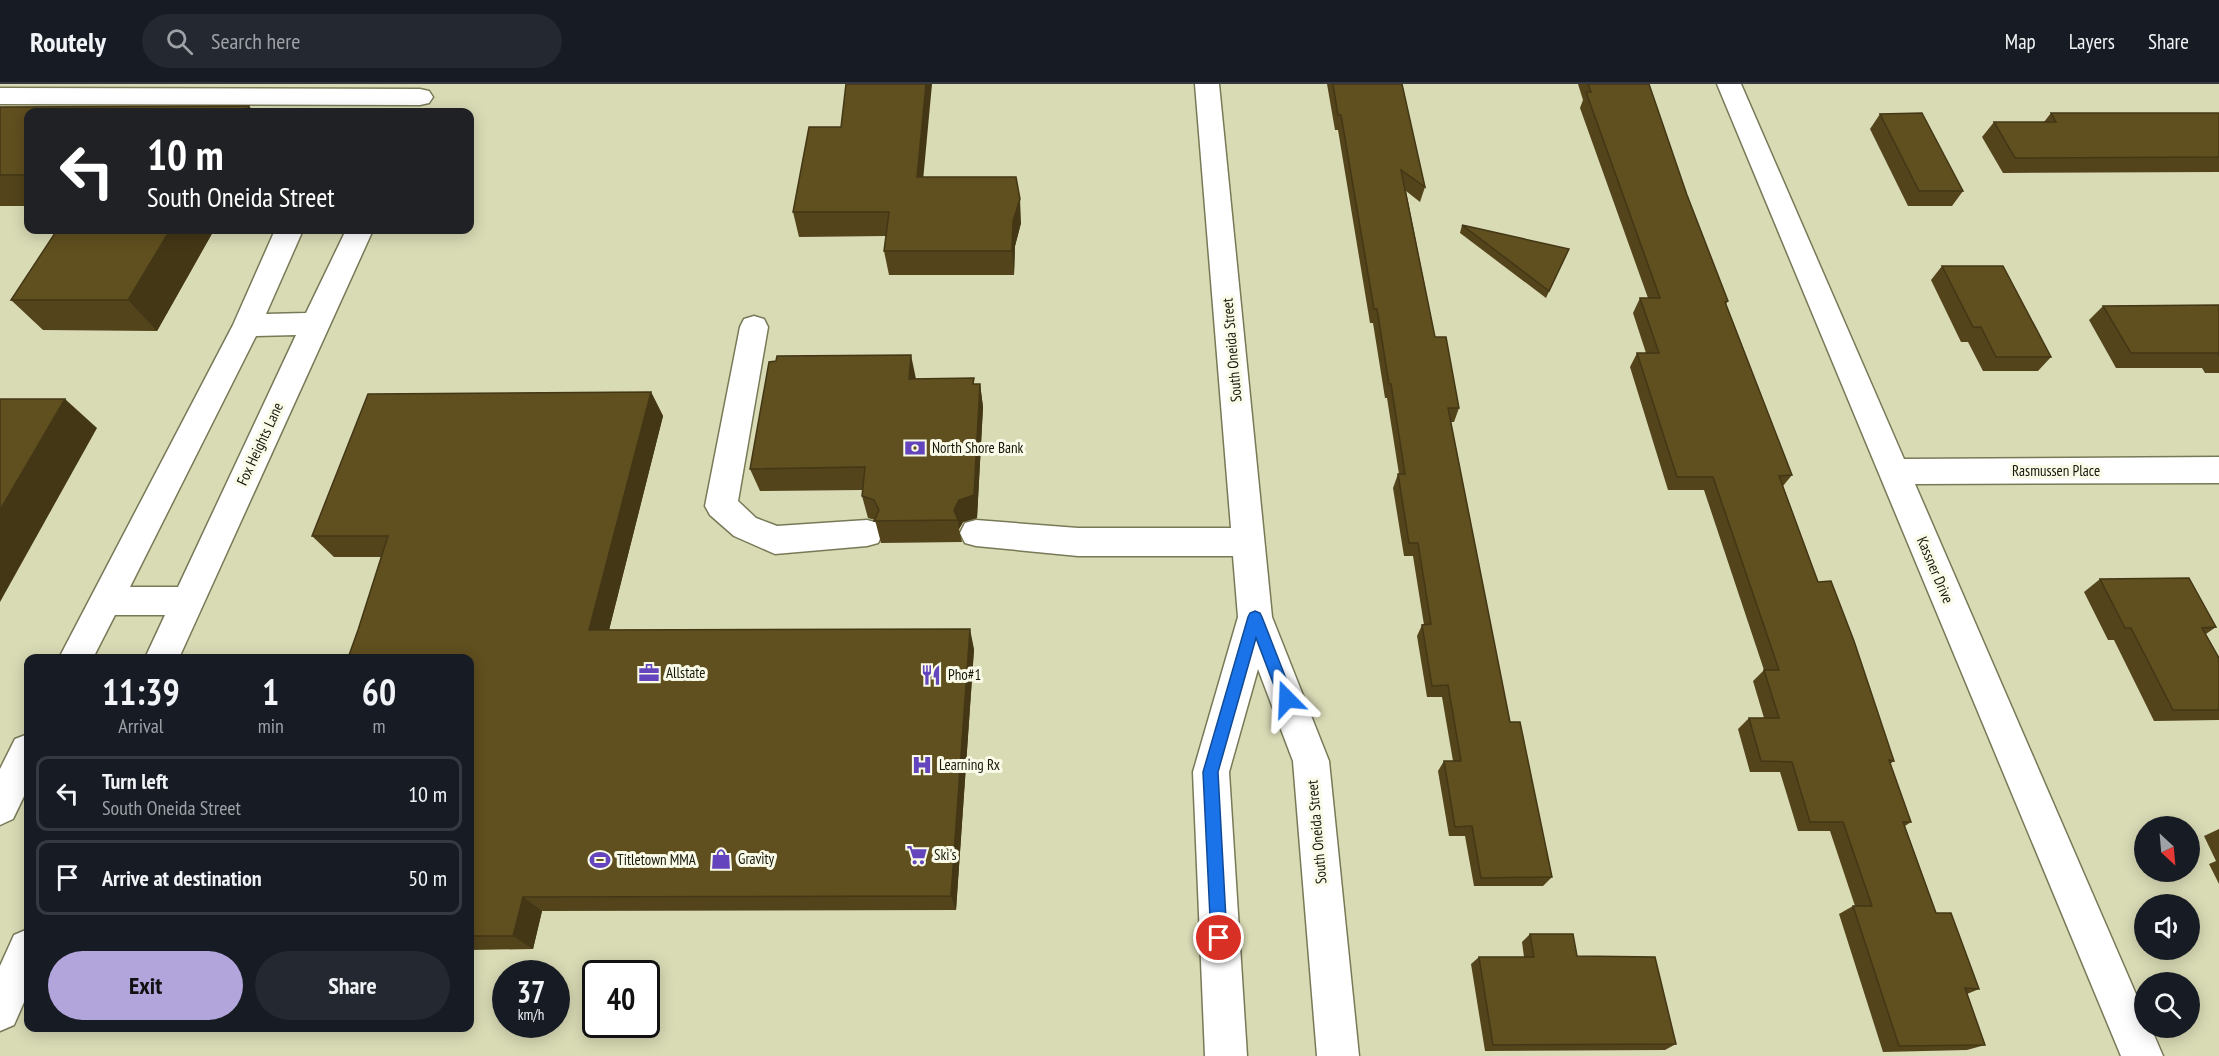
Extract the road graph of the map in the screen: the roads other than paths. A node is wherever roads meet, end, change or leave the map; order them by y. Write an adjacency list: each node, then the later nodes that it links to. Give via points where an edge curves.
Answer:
1 (1207, 84): 15 (street, South Oneida Street)
2 (1729, 84): 12 (street, Kassner Drive)
3 (0, 96): 5 (street)
4 (420, 98): 5 (street)
5 (345, 105)
6 (287, 234): 9 (street)
7 (357, 234): 8 (street, Fox Heights Lane)
8 (316, 324): 9 (street); 17 (street, Fox Heights Lane)
9 (247, 325): 16 (street)
10 (754, 327): 13 (street, via 721,506 745,527 775,540)
11 (2219, 470): 12 (street, Rasmussen Place)
12 (1894, 472): 27 (street, Kassner Drive)
13 (867, 532)
14 (976, 533): 15 (street, via 1078,542)
15 (1250, 542): 18 (street, South Oneida Street)
16 (106, 601): 17 (street); 19 (street)
17 (188, 601): 20 (street, Fox Heights Lane)
18 (1255, 617): 25 (street, South Oneida Street, via 1211,772); 26 (street, South Oneida Street, via 1311,761)
19 (78, 654)
20 (164, 654)
21 (24, 759): 22 (street)
22 (0, 807)
23 (15, 965): 24 (street)
24 (0, 1011)
25 (1226, 1056)
26 (1338, 1056)
27 (2142, 1056)

